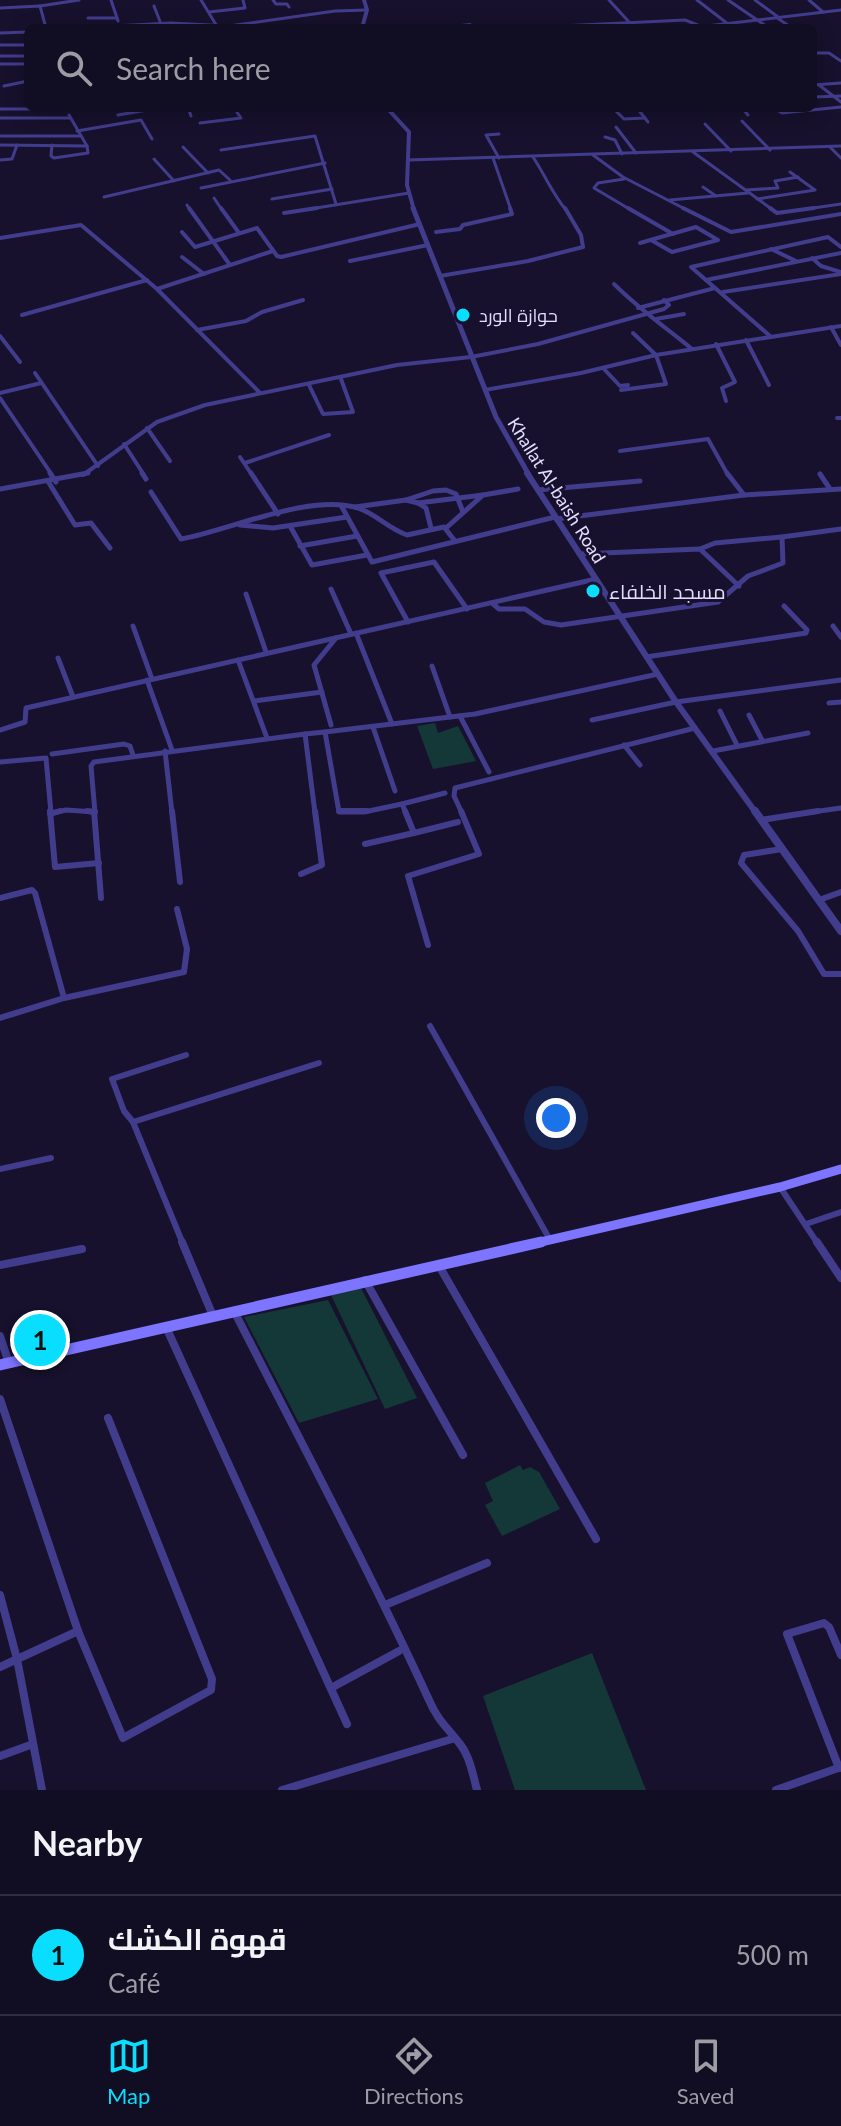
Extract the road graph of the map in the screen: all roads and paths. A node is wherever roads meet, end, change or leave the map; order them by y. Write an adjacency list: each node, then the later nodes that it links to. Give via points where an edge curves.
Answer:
1 (27, 0): 13 (street)
2 (79, 0): 14 (street)
3 (111, 0): 25 (street)
4 (201, 0): 20 (street)
5 (243, 0): 20 (street, via 246,8)
6 (273, 0): 16 (street)
7 (364, 0): 18 (street)
8 (609, 0): 29 (street)
9 (697, 0): 42 (street)
10 (728, 0): 26 (street)
11 (755, 0): 23 (street)
12 (809, 0): 21 (street)
13 (29, 6): 14 (street); 17 (street)
14 (40, 6): 31 (street)
15 (154, 6): 34 (street)
16 (289, 7)
17 (0, 8)
18 (367, 10): 28 (street); 37 (street)
19 (841, 10): 21 (street)
20 (209, 12): 35 (street)
21 (823, 12): 23 (street)
22 (86, 13): 24 (street)
23 (777, 17): 26 (street); 44 (street)
24 (88, 18): 25 (street); 32 (street)
25 (117, 18): 33 (street)
26 (756, 20): 42 (street); 43 (street)
27 (665, 21): 30 (street); 40 (street); 41 (street)
28 (257, 22): 36 (street)
29 (629, 22): 30 (street); 38 (street)
30 (640, 22): 39 (street)
31 (45, 24)
32 (90, 24)
33 (119, 24)
34 (159, 24)
35 (216, 24)
36 (246, 24)
37 (363, 24)
38 (592, 24)
39 (643, 24)
40 (668, 24)
41 (695, 24)
42 (728, 24)
43 (762, 24)
44 (786, 24)
45 (24, 32): 46 (street)
46 (0, 33)
47 (0, 45): 48 (street)
48 (24, 45)
49 (817, 53): 52 (street)
50 (0, 56): 51 (street)
51 (24, 56)
52 (841, 61)
53 (0, 64): 54 (street)
54 (24, 64)
55 (24, 82): 58 (street)
56 (841, 83): 57 (street)
57 (819, 85): 59 (street)
58 (4, 86)
59 (834, 96): 60 (street); 61 (street); 62 (street)
60 (841, 96)
61 (817, 97)
62 (841, 105): 63 (street)
63 (817, 107)
64 (0, 109): 65 (street)
65 (17, 109): 66 (street); 81 (street)
66 (24, 109)
67 (68, 112): 80 (street)
68 (117, 112): 76 (street)
69 (136, 112): 76 (street)
70 (190, 112): 78 (street)
71 (237, 112): 84 (street, via 241,118)
72 (391, 112): 110 (street, Khallat Al-baish Road, via 409,132)
73 (617, 112): 74 (street, via 624,119 647,120)
74 (640, 112)
75 (745, 112): 77 (street)
76 (118, 115): 83 (street)
77 (748, 115)
78 (191, 116)
79 (0, 118): 81 (street)
80 (70, 118): 81 (street); 87 (street)
81 (13, 119)
82 (742, 121): 99 (street)
83 (122, 123): 87 (street); 90 (street, via 142,121)
84 (200, 123)
85 (705, 124): 101 (street)
86 (616, 127): 102 (street)
87 (78, 134): 91 (street); 94 (street)
88 (499, 134): 106 (street, via 486,135)
89 (605, 137): 103 (street, via 615,140)
90 (152, 139)
91 (0, 140): 92 (street)
92 (17, 145): 93 (street); 109 (street, via 12,159)
93 (52, 145): 94 (street); 94 (street, via 53,158 88,153)
94 (87, 146)
95 (841, 146): 97 (street)
96 (183, 147): 113 (street)
97 (830, 147): 99 (street); 107 (street)
98 (221, 150): 111 (street, via 311,135 317,137)
99 (770, 150): 101 (street)
100 (692, 151): 101 (street); 102 (street); 121 (street)
101 (731, 151)
102 (636, 153): 103 (street)
103 (622, 154): 104 (street)
104 (593, 155): 105 (street); 115 (street)
105 (533, 157): 106 (street); 154 (street, via 570,214 583,247)
106 (496, 158): 110 (street); 136 (street, via 512,214)
107 (841, 158)
108 (154, 159): 117 (street)
109 (0, 160)
110 (408, 160): 122 (street, Khallat Al-baish Road)
111 (325, 163): 116 (street); 120 (street)
112 (790, 172): 114 (street)
113 (208, 173): 116 (street, via 221,170); 117 (street)
114 (798, 177): 121 (street, via 775,181 778,188); 127 (street, via 815,190)
115 (625, 178): 128 (street); 138 (street, via 594,188)
116 (230, 180): 119 (street)
117 (174, 181): 124 (street)
118 (703, 187): 123 (street)
119 (201, 188)
120 (332, 189): 126 (street); 129 (street)
121 (747, 192): 123 (street); 127 (street)
122 (409, 193): 129 (street); 134 (street, Khallat Al-baish Road)
123 (716, 196): 128 (street)
124 (104, 197)
125 (214, 198): 137 (street)
126 (272, 199)
127 (757, 199): 130 (street, via 779,213)
128 (670, 200): 133 (street, via 733,233)
129 (336, 204): 132 (street)
130 (841, 204)
131 (187, 205): 141 (street)
132 (284, 213)
133 (841, 214)
134 (420, 224): 143 (street, Khallat Al-baish Road); 146 (street, via 281,257)
135 (182, 232): 141 (street, via 194,247)
136 (436, 232)
137 (239, 233): 141 (street); 146 (street, via 258,228)
138 (673, 234): 140 (street); 140 (street, via 698,227 718,240 672,252)
139 (0, 238): 155 (street, via 79,224)
140 (651, 240): 142 (street)
141 (212, 242): 151 (street)
142 (640, 243)
143 (428, 245): 149 (street); 154 (street, Khallat Al-baish Road)
144 (771, 249): 145 (street, via 828,237); 150 (street); 156 (street, via 691,267)
145 (841, 250): 148 (street)
146 (273, 251): 151 (street)
147 (182, 257): 153 (street)
148 (812, 258): 150 (street); 152 (street)
149 (350, 261)
150 (796, 261): 156 (street)
151 (230, 265): 153 (street)
152 (841, 273): 160 (street)
153 (204, 274): 159 (street)
154 (440, 276): 179 (street, Khallat Al-baish Road)
155 (147, 280): 159 (street); 165 (street)
156 (706, 280): 158 (street)
157 (614, 284): 163 (street)
158 (715, 288): 160 (street); 162 (street)
159 (157, 289): 170 (street)
160 (723, 292): 173 (street)
161 (303, 300): 170 (street, via 246,321)
162 (664, 300): 163 (street); 166 (street, via 667,307)
163 (638, 308): 166 (street)
164 (684, 314): 167 (street)
165 (22, 315)
166 (645, 315): 167 (street); 179 (street)
167 (656, 319): 177 (street)
168 (841, 326): 169 (street)
169 (831, 327): 173 (street); 176 (street)
170 (197, 330): 190 (street)
171 (633, 333): 178 (street)
172 (0, 336): 180 (street)
173 (770, 336): 174 (street)
174 (746, 340): 175 (street); 187 (street)
175 (716, 344): 177 (street); 192 (street, via 735,382 722,388)
176 (841, 345)
177 (692, 349): 178 (street)
178 (656, 355): 181 (street); 189 (street, via 666,384)
179 (471, 357): 183 (street, via 408,363); 188 (street, Khallat Al-baish Road)
180 (20, 362)
181 (603, 368): 185 (street, via 620,386); 188 (street)
182 (35, 373): 184 (street)
183 (341, 379): 186 (street); 186 (street, via 353,412 323,414)
184 (41, 383): 191 (street); 202 (street)
185 (640, 384)
186 (309, 385): 190 (street)
187 (769, 385)
188 (485, 390): 212 (street, Khallat Al-baish Road)
189 (621, 390)
190 (260, 393): 195 (street, via 179,412)
191 (0, 396): 193 (street)
192 (726, 401)
193 (8, 411): 194 (street); 206 (street)
194 (0, 413)
195 (147, 428): 197 (street); 200 (street)
196 (329, 435): 201 (street)
197 (124, 444): 202 (street); 204 (street)
198 (620, 451): 215 (street, via 708,439)
199 (240, 457): 201 (street)
200 (170, 461)
201 (245, 463): 222 (street)
202 (98, 466): 206 (street)
203 (820, 474): 210 (street)
204 (146, 479)
205 (640, 481): 212 (street)
206 (56, 482): 207 (street)
207 (49, 483): 208 (street); 234 (street, via 75,525 91,523)
208 (0, 489)
209 (518, 489): 214 (street)
210 (830, 489): 211 (street); 215 (street)
211 (841, 489)
212 (538, 490): 224 (street, Khallat Al-baish Road)
213 (151, 492): 225 (street, via 181,539)
214 (483, 495): 216 (street); 221 (street)
215 (744, 495): 224 (street)
216 (456, 498): 217 (street, via 454,492 439,490); 218 (street); 221 (street)
217 (406, 500): 218 (street); 220 (street)
218 (418, 503): 227 (street, via 426,508)
219 (342, 507): 220 (street); 222 (street); 223 (street)
220 (355, 507): 227 (street, via 400,534)
221 (463, 512): 228 (street)
222 (278, 514): 225 (street)
223 (347, 517): 226 (street); 230 (street)
224 (555, 518): 232 (street); 236 (street, Khallat Al-baish Road)
225 (238, 524): 226 (street, via 262,529)
226 (290, 526): 233 (street)
227 (431, 528): 228 (street)
228 (446, 528): 232 (street)
229 (841, 529): 231 (street)
230 (357, 536): 233 (street); 237 (street)
231 (782, 537): 235 (street); 239 (street, via 783,563 748,576)
232 (455, 541): 237 (street, via 375,562)
233 (300, 546): 237 (street, via 315,566)
234 (110, 548)
235 (700, 549): 236 (street); 239 (street)
236 (579, 554): 238 (street, Khallat Al-baish Road)
237 (367, 555)
238 (596, 579): 242 (street); 245 (street, Khallat Al-baish Road)
239 (739, 586): 245 (street, via 718,602)
240 (331, 589): 249 (street)
241 (246, 594): 252 (street)
242 (492, 603): 244 (street); 245 (street, via 499,609 525,609 535,620 557,627 605,616)
243 (784, 606): 253 (street, via 806,633)
244 (467, 609): 246 (street); 246 (street, via 434,562 381,573)
245 (620, 618): 253 (street, Khallat Al-baish Road)
246 (408, 622): 249 (street)
247 (133, 626): 258 (street)
248 (833, 626): 250 (street)
249 (353, 634): 251 (street); 272 (street)
250 (841, 637)
251 (336, 638): 252 (street); 261 (street, via 314,665)
252 (266, 652): 255 (street)
253 (646, 657): 257 (street, Khallat Al-baish Road)
254 (58, 658): 262 (street)
255 (238, 660): 258 (street); 263 (street)
256 (432, 666): 270 (street)
257 (658, 674): 264 (street, Khallat Al-baish Road); 269 (street)
258 (150, 679): 262 (street); 284 (street)
259 (838, 680): 260 (street); 264 (street)
260 (841, 689)
261 (322, 692): 263 (street); 273 (street)
262 (73, 697): 276 (street, via 26,708 25,722)
263 (254, 701): 280 (street)
264 (676, 702): 271 (street); 275 (street, Khallat Al-baish Road)
265 (841, 702): 266 (street)
266 (829, 703)
267 (720, 711): 283 (street)
268 (749, 715): 281 (street)
269 (460, 716): 270 (street); 290 (street)
270 (450, 717): 272 (street)
271 (592, 720)
272 (392, 724): 274 (street)
273 (331, 725)
274 (373, 727): 277 (street); 291 (street)
275 (695, 728): 282 (street); 285 (street, Khallat Al-baish Road)
276 (0, 730)
277 (325, 732): 279 (street); 293 (street, via 339,812)
278 (808, 733): 281 (street)
279 (305, 734): 280 (street); 303 (street, via 322,865)
280 (267, 738): 284 (street)
281 (762, 740): 283 (street)
282 (624, 745): 289 (street); 311 (street, via 455,788 479,854 408,876)
283 (737, 745): 285 (street)
284 (168, 750): 287 (street); 304 (street)
285 (713, 751): 297 (street, Khallat Al-baish Road)
286 (52, 754): 287 (street, via 124,744)
287 (133, 755): 295 (street, via 92,764)
288 (0, 762): 296 (street, via 46,758)
289 (640, 765)
290 (489, 772)
291 (395, 791)
292 (445, 793): 293 (street)
293 (402, 804): 299 (street)
294 (841, 808): 297 (street)
295 (95, 812): 296 (street); 302 (street)
296 (50, 814): 302 (street, via 55,867)
297 (761, 820): 301 (street, Khallat Al-baish Road)
298 (458, 822): 299 (street)
299 (414, 833): 300 (street)
300 (365, 844)
301 (782, 849): 308 (street, Khallat Al-baish Road); 312 (street, via 744,855 741,863 798,931 824,974)
302 (99, 863): 307 (street)
303 (301, 874)
304 (180, 882)
305 (841, 892): 308 (street)
306 (0, 898): 313 (street, via 35,893)
307 (101, 898)
308 (819, 900): 310 (street, Khallat Al-baish Road)
309 (177, 909): 313 (street, via 187,947 184,972)
310 (841, 931)
311 (428, 945)
312 (841, 974)
313 (64, 998): 314 (street)
314 (0, 1018)
315 (430, 1026): 325 (street)
316 (186, 1055): 318 (street, via 112,1079)
317 (319, 1063): 318 (street)
318 (133, 1122): 332 (street)
319 (51, 1158): 320 (street)
320 (0, 1169)
321 (841, 1169): 322 (main road)
322 (780, 1187): 324 (street); 325 (main road)
323 (841, 1212): 324 (street)
324 (806, 1224): 329 (street)
325 (550, 1240): 327 (main road)
326 (82, 1249): 328 (street)
327 (438, 1264): 330 (main road); 339 (street)
328 (0, 1265)
329 (840, 1274)
330 (365, 1280): 331 (main road); 338 (street)
331 (234, 1311): 332 (main road); 342 (street)
332 (213, 1316): 333 (main road)
333 (166, 1327): 335 (main road); 348 (street)
334 (0, 1336): 335 (street)
335 (5, 1364)
336 (0, 1399): 343 (street)
337 (108, 1418): 343 (street, via 212,1679 211,1690 121,1737)
338 (463, 1455)
339 (596, 1539)
340 (487, 1563): 342 (street)
341 (0, 1595): 346 (street)
342 (385, 1605): 350 (street)
343 (78, 1631): 346 (street)
344 (399, 1651): 348 (street)
345 (841, 1655): 353 (street, via 824,1623 787,1634)
346 (17, 1659): 347 (street); 351 (street)
347 (0, 1667)
348 (331, 1688): 349 (street)
349 (347, 1724)
350 (452, 1739): 355 (street); 356 (street, via 469,1760)
351 (33, 1744): 352 (street); 354 (street)
352 (0, 1756)
353 (840, 1768): 357 (street)
354 (42, 1790)
355 (282, 1790)
356 (477, 1790)
357 (776, 1790)

